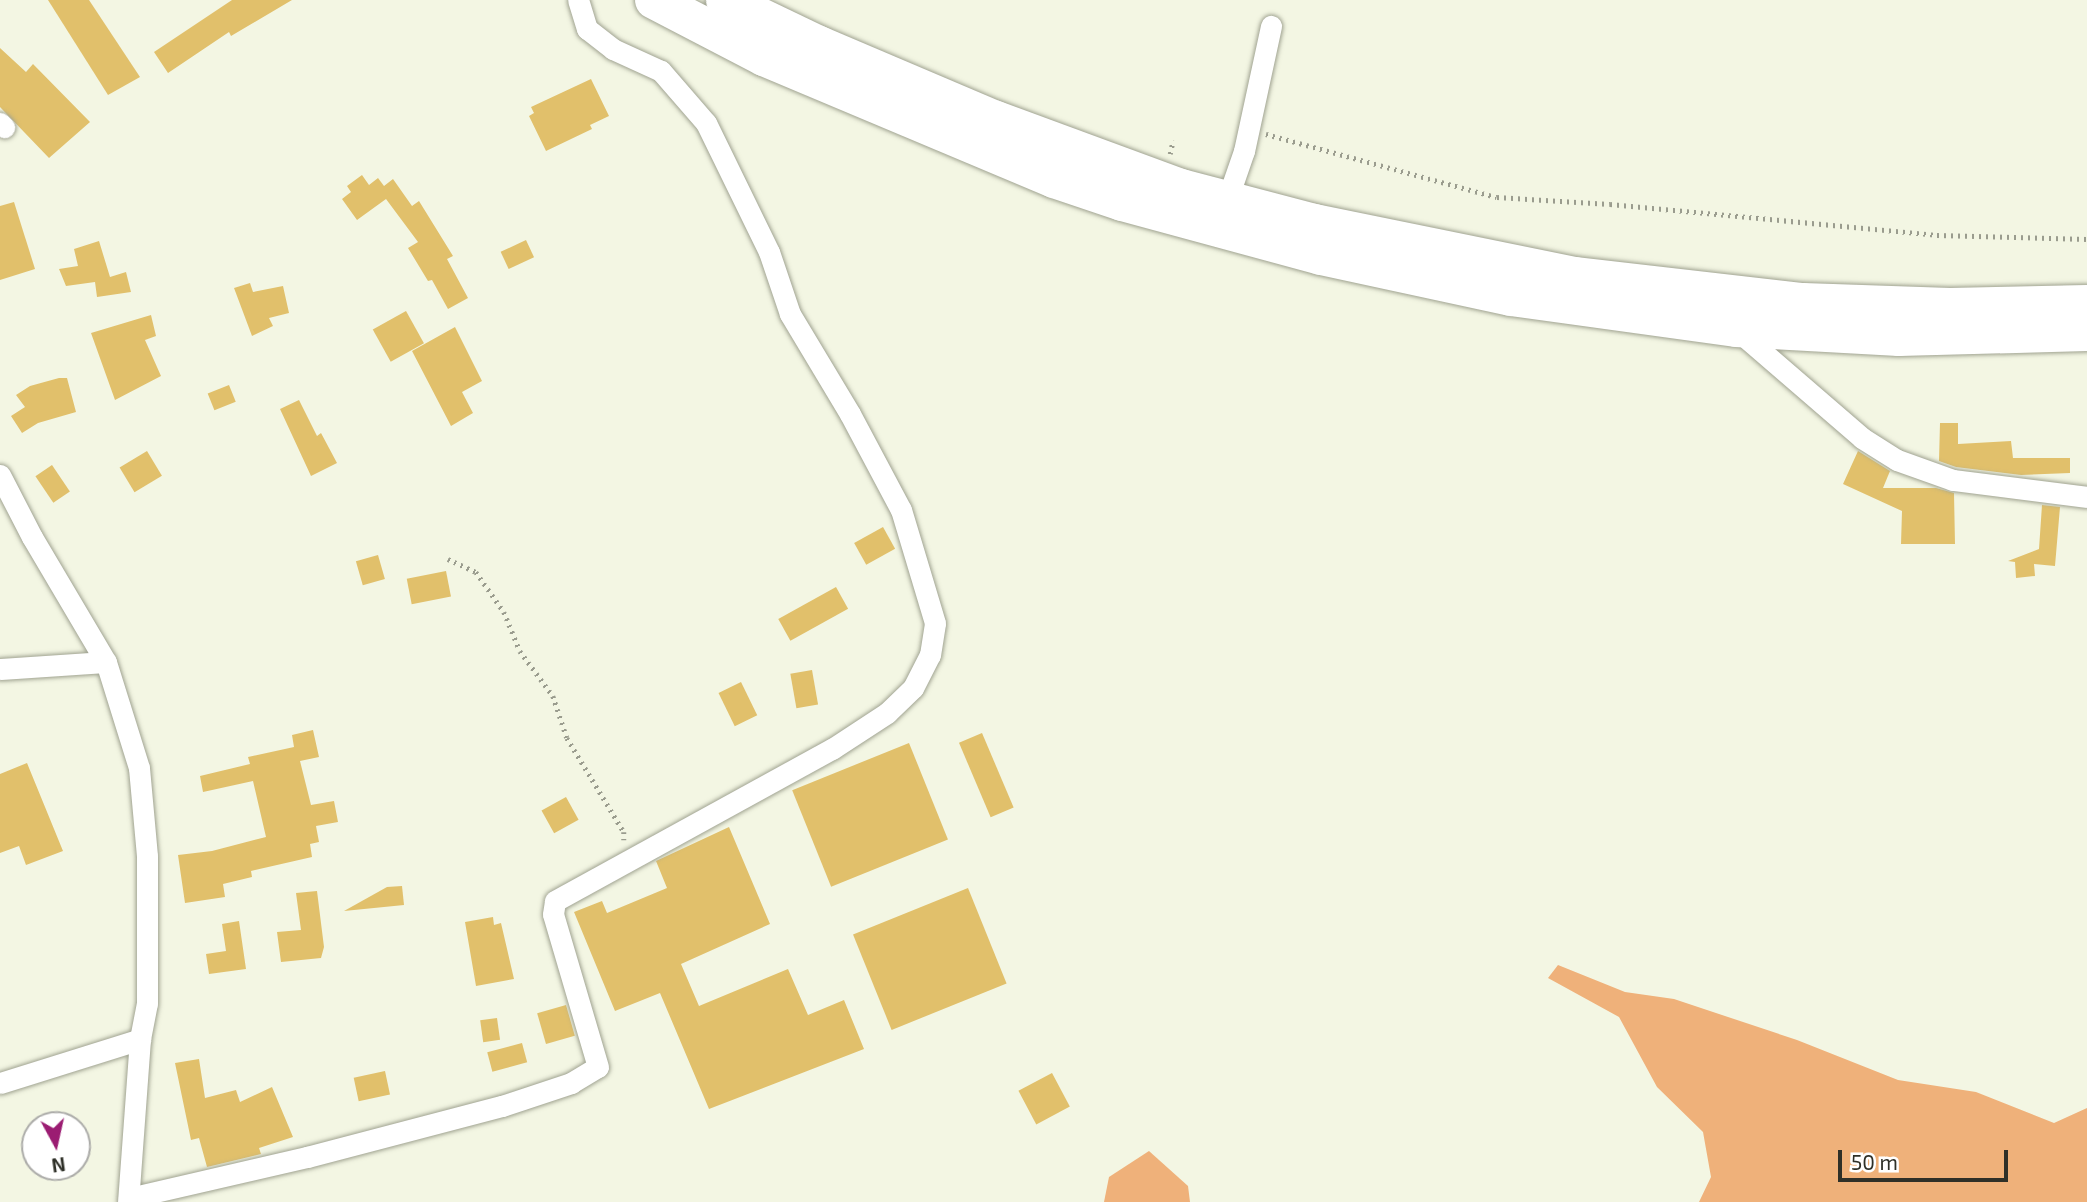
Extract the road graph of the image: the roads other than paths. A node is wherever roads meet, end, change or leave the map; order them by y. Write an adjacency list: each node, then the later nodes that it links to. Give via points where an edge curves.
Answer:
1 (578, 0): 15 (street, via 587,29 613,49 661,71 706,123 769,252 790,314 901,510 935,623 930,654 914,688 887,713 832,749 555,901 598,1068 571,1083 502,1105)
2 (653, 0): 7 (highway, via 764,57 928,128 1122,202 1321,256 1472,290)
3 (726, 0): 5 (highway, via 996,120 1181,188)
4 (1271, 26): 5 (street, via 1249,129)
5 (1227, 200): 6 (highway, via 1314,223 1574,276 1803,302 1950,307)
6 (2087, 304)
7 (1736, 328): 8 (highway, via 1899,337); 10 (street, via 1862,438 1897,460 1953,480)
8 (2087, 332)
9 (0, 475): 11 (street)
10 (2087, 497)
11 (106, 662): 12 (street); 13 (street, via 139,768 147,856 147,1003)
12 (0, 669)
13 (140, 1038): 14 (street); 15 (street)
14 (0, 1083)
15 (128, 1200)

